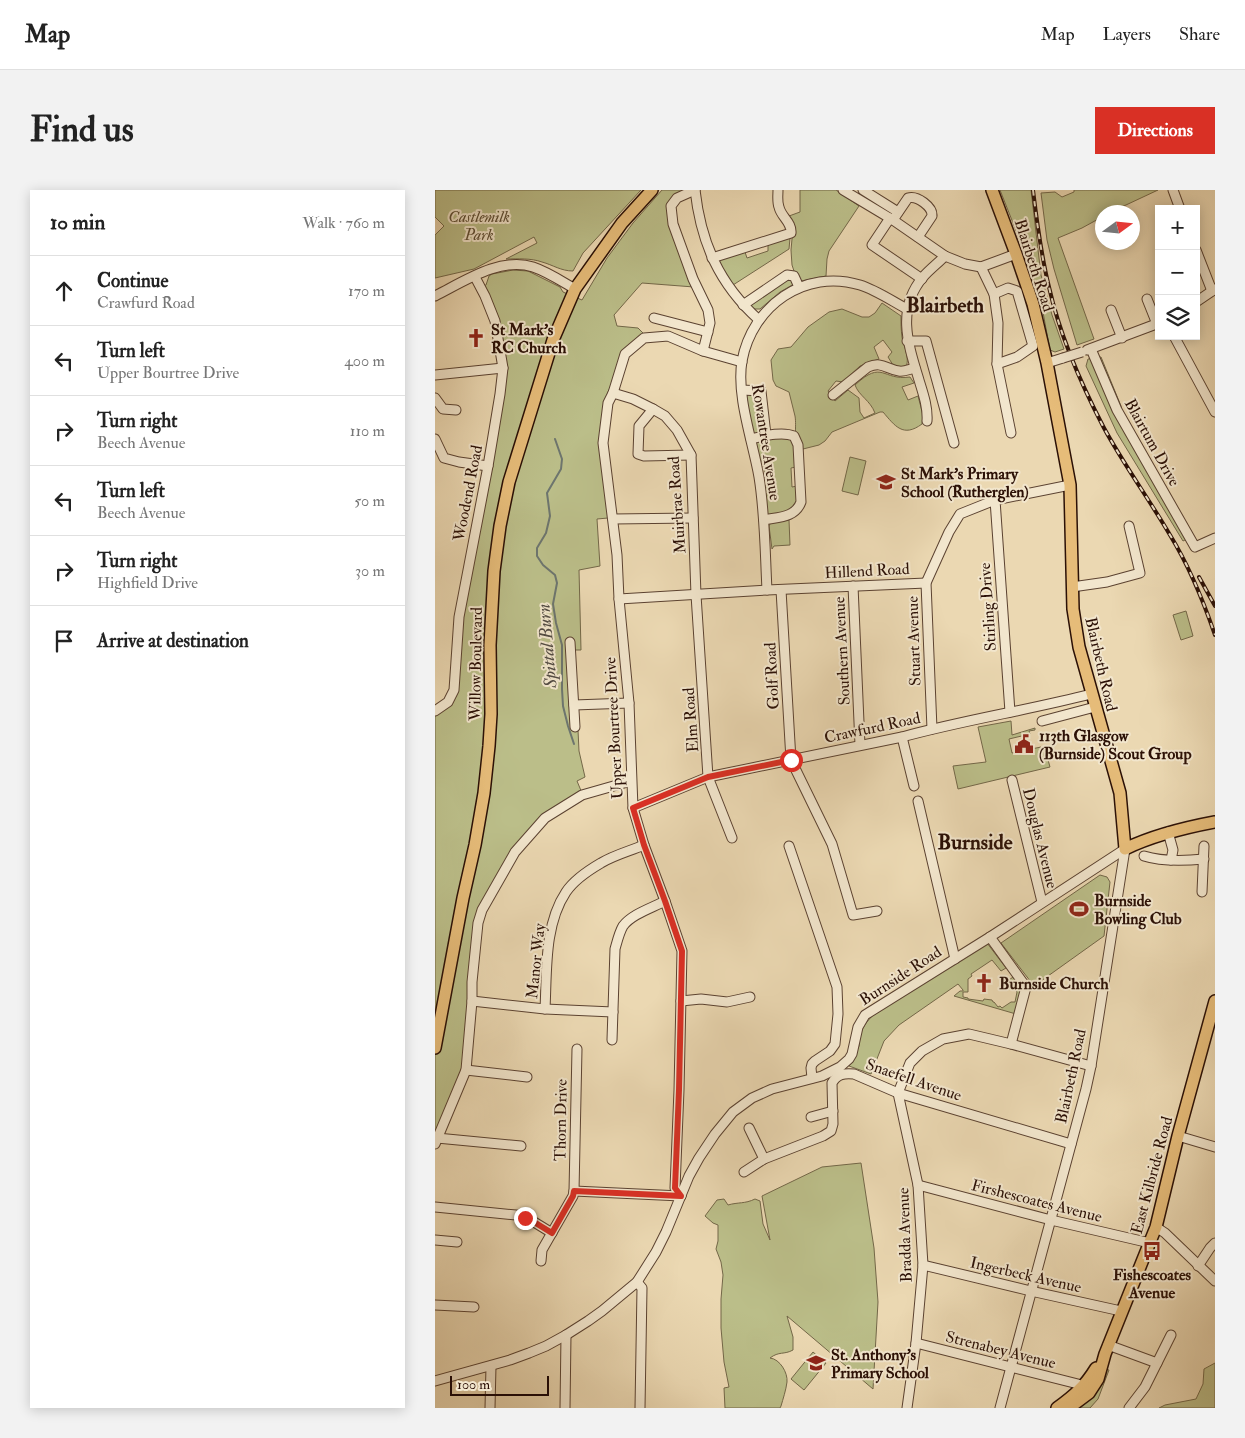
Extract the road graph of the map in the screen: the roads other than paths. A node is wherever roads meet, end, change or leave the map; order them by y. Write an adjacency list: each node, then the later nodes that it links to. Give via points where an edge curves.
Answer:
1 (652, 190): 19 (main road, Willow Boulevard, via 617,229)
2 (695, 190): 13 (street); 32 (street, via 677,198 671,206 673,224 708,310)
3 (778, 190): 13 (street, via 779,209 789,224 791,234)
4 (843, 190): 9 (street)
5 (863, 190): 9 (street)
6 (992, 190): 11 (main road, Blairbeth Road)
7 (1173, 190): 8 (street)
8 (1179, 205)
9 (893, 217): 10 (street); 10 (street, via 911,196 931,208 932,216); 17 (street, via 873,245)
10 (918, 237): 12 (street)
11 (1016, 254): 15 (street); 39 (main road, Blairbeth Road, via 1033,304)
12 (945, 256): 15 (street); 17 (street)
13 (712, 258): 25 (street)
14 (1200, 259): 20 (street)
15 (981, 267): 21 (street)
16 (475, 276): 19 (street, via 498,266 521,264); 22 (street); 41 (street, Woodend Road, via 495,321)
17 (922, 279): 26 (street, via 911,295)
18 (799, 287): 25 (street, via 794,276 787,276); 26 (street, Rowantree Avenue, via 831,281 846,282 872,290); 30 (street, Rowantree Avenue, via 776,301)
19 (575, 289): 116 (main road, Willow Boulevard, via 553,340 509,482 500,526 490,615 491,714 487,769)
20 (1214, 290): 24 (street)
21 (994, 294): 40 (street, via 998,323); 40 (street, via 1008,288 1017,291 1033,346 1017,357)
22 (435, 296)
23 (1147, 299): 28 (street)
24 (1200, 299)
25 (743, 305): 30 (street)
26 (907, 309): 35 (street)
27 (1111, 310): 33 (street)
28 (1155, 317)
29 (654, 318): 32 (street)
30 (759, 320): 38 (street, Rowantree Avenue, via 747,341)
31 (1155, 325): 33 (street)
32 (708, 332): 37 (street)
33 (1122, 338): 36 (street)
34 (1176, 340): 50 (street)
35 (907, 341): 42 (street); 56 (street, via 926,341)
36 (1087, 350): 39 (street, bridge); 65 (street, Blairtum Drive, via 1117,410 1195,547)
37 (703, 352): 38 (street, Upper Bourtree Drive); 45 (street, Upper Bourtree Drive, via 668,336 644,338 625,354)
38 (742, 362): 44 (street, Rowantree Avenue)
39 (1047, 363): 59 (main road, Blairbeth Road)
40 (997, 364): 52 (street)
41 (503, 368): 43 (street); 58 (street, Woodend Road)
42 (915, 368): 46 (street, via 899,371 885,365 868,366); 51 (street, via 926,405)
43 (435, 374)
44 (742, 390): 53 (street, via 761,391); 55 (street, Rowantree Avenue)
45 (613, 393): 48 (street, Muirbrae Road); 62 (street, Upper Bourtree Drive, via 608,403 603,443)
46 (833, 395)
47 (435, 398): 49 (street, via 443,409)
48 (653, 409): 57 (street, Muirbrae Road, via 665,416 677,430); 57 (street, via 639,426 638,454)
49 (456, 410)
50 (1215, 412)
51 (927, 421)
52 (1011, 433)
53 (766, 435): 55 (street); 63 (street, via 787,434 796,439 801,502 791,514)
54 (435, 438): 58 (street, via 444,458)
55 (751, 439): 63 (street, Rowantree Avenue)
56 (954, 443)
57 (691, 455): 61 (street, Muirbrae Road)
58 (488, 466): 78 (street, Woodend Road, via 459,617 454,690 448,702)
59 (1069, 485): 60 (street, Hillend Road); 68 (main road, Blairbeth Road)
60 (995, 500): 66 (street, Hillend Road, via 960,514); 79 (street, Stirling Drive)
61 (693, 518): 62 (street); 71 (street, Muirbrae Road)
62 (613, 519): 72 (street, Upper Bourtree Drive)
63 (764, 520): 69 (street, Rowantree Avenue)
64 (1129, 526): 68 (street, via 1140,573)
65 (1215, 538)
66 (926, 582): 67 (street, Hillend Road); 82 (street, Stuart Avenue)
67 (853, 586): 70 (street, Hillend Road); 84 (street, Southern Avenue)
68 (1072, 587): 74 (main road, Blairbeth Road, via 1079,647)
69 (767, 590): 70 (street, Hillend Road); 71 (street, Hillend Road)
70 (781, 590): 85 (street, Golf Road)
71 (696, 595): 72 (street, Hillend Road); 86 (street, Elm Road)
72 (619, 599): 75 (street, Upper Bourtree Drive)
73 (570, 642): 76 (street)
74 (1091, 694): 77 (main road, Blairbeth Road); 79 (street, Crawfurd Road)
75 (629, 703): 76 (street); 88 (street, Upper Bourtree Drive)
76 (574, 705): 81 (street)
77 (1095, 707): 80 (street); 98 (main road, Blairbeth Road, via 1120,793)
78 (435, 711)
79 (1010, 712): 82 (street, Crawfurd Road)
80 (1042, 721)
81 (575, 727)
82 (932, 729): 83 (street, Crawfurd Road)
83 (902, 737): 84 (street, Crawfurd Road); 89 (street)
84 (860, 745): 85 (street, Crawfurd Road)
85 (791, 760): 86 (street, Crawfurd Road); 105 (street, via 831,844 853,915)
86 (708, 777): 91 (street, Crawfurd Road); 94 (street, Elm Road)
87 (1012, 780): 104 (street, Douglas Avenue)
88 (631, 781): 91 (street, Upper Bourtree Drive); 109 (street, via 582,796 545,818 515,852 482,910)
89 (914, 786)
90 (918, 801): 107 (street)
91 (633, 808): 95 (street, Upper Bourtree Drive)
92 (1215, 822): 93 (main road, Burnside Road)
93 (1168, 832): 98 (main road, Burnside Road); 101 (street, via 1173,850)
94 (732, 838)
95 (644, 845): 103 (street, Upper Bourtree Drive); 112 (street, Manor Way, via 603,862 566,892 549,933)
96 (789, 846): 121 (street, via 837,987 835,1044 812,1064)
97 (1204, 846): 100 (street)
98 (1125, 849): 104 (street, Burnside Road); 118 (street, Blairbeth Road)
99 (1144, 856): 101 (street)
100 (1203, 859): 101 (street); 102 (street)
101 (1171, 860)
102 (1202, 892)
103 (665, 901): 110 (street, Upper Bourtree Drive, via 682,951); 113 (street, via 635,917 624,926 619,936 615,949)
104 (1042, 902): 106 (street, Burnside Road)
105 (877, 911)
106 (990, 937): 107 (street, Burnside Road); 115 (street, via 1026,987)
107 (955, 959): 121 (street, Burnside Road, via 865,1015 849,1059 829,1073)
108 (750, 997): 110 (street, via 727,1002)
109 (472, 1001): 112 (street); 119 (street)
110 (681, 1001): 135 (street, Upper Bourtree Drive, via 675,1188)
111 (1215, 1001): 126 (main road, East Kilbride Road)
112 (545, 1009): 113 (street)
113 (613, 1012): 114 (street)
114 (612, 1040)
115 (1011, 1044): 118 (street); 122 (street, via 969,1034 943,1039 910,1063)
116 (435, 1048)
117 (577, 1049): 134 (street, Thorn Drive)
118 (1091, 1066): 128 (street, Blairbeth Road)
119 (466, 1070): 120 (street); 127 (street)
120 (527, 1077)
121 (812, 1078): 135 (street, Burnside Road, via 772,1089 733,1112 699,1158)
122 (898, 1093): 123 (street, Snaefell Avenue, via 854,1074 839,1075 831,1086); 128 (street, Snaefell Avenue); 133 (street, Bradda Avenue)
123 (833, 1111): 124 (street); 131 (street, Snaefell Avenue, via 831,1131)
124 (811, 1117)
125 (749, 1128): 131 (street)
126 (1178, 1136): 130 (street); 138 (main road, East Kilbride Road)
127 (436, 1141): 129 (street)
128 (1071, 1144): 137 (street, Blairbeth Road)
129 (521, 1146)
130 (1215, 1147)
131 (765, 1159): 132 (street, Snaefell Avenue)
132 (744, 1172)
133 (917, 1185): 137 (street, Firshescoates Avenue); 145 (street, Bradda Avenue)
134 (574, 1191): 135 (street); 139 (street)
135 (681, 1196): 148 (street, Burnside Road, via 656,1252)
136 (435, 1207): 139 (street, via 515,1215)
137 (1051, 1220): 142 (street, Firshescoates Avenue); 149 (street, Blairbeth Road)
138 (1156, 1227): 142 (main road, East Kilbride Road); 146 (street)
139 (552, 1233): 144 (street, via 542,1250)
140 (435, 1240): 141 (street)
141 (457, 1242)
142 (1150, 1243): 152 (main road, East Kilbride Road)
143 (1215, 1243): 146 (street)
144 (541, 1261)
145 (923, 1265): 149 (street, Ingerbeck Avenue); 155 (street, Bradda Avenue)
146 (1198, 1266): 147 (street)
147 (1215, 1281)
148 (637, 1282): 154 (street, Burnside Road); 164 (street, via 642,1288)
149 (1031, 1292): 152 (street, Ingerbeck Avenue); 159 (street, Blairbeth Road)
150 (435, 1305): 151 (street)
151 (474, 1307)
152 (1121, 1311): 156 (main road, East Kilbride Road)
153 (1171, 1334): 157 (street)
154 (566, 1335): 158 (street, Burnside Road, via 529,1353); 163 (street)
155 (916, 1343): 159 (street, Strenabey Avenue); 165 (street, Bradda Avenue)
156 (1106, 1349): 157 (street); 167 (main road, East Kilbride Road, via 1084,1386); 168 (main road, East Kilbride Road, via 1095,1385)
157 (1157, 1363): 169 (street)
158 (491, 1366): 160 (street, Burnside Road); 162 (street)
159 (1011, 1367): 161 (street, Strenabey Avenue); 166 (street, Blairbeth Road)
160 (435, 1381)
161 (1078, 1384)
162 (490, 1408)
163 (565, 1408)
164 (640, 1408)
165 (907, 1408)
166 (1000, 1408)
167 (1057, 1408)
168 (1069, 1408)
169 (1129, 1408)

